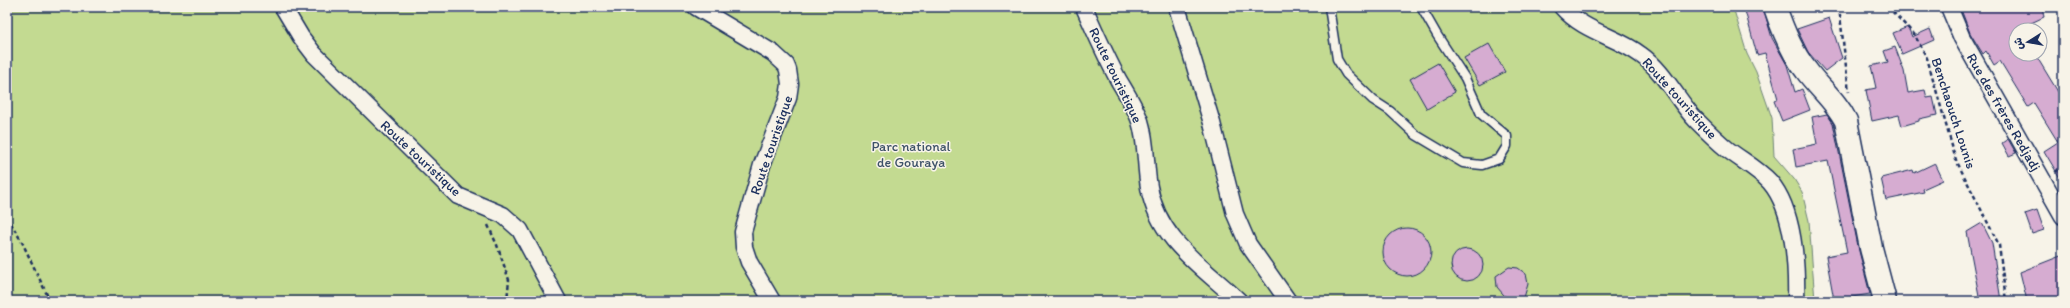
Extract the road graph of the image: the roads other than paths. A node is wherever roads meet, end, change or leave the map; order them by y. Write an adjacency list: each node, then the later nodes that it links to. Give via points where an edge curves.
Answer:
1 (283, 7): 11 (street, Route touristique, via 314,54 458,196 503,215 520,230)
2 (696, 7): 12 (street, Route touristique, via 773,53 788,70 788,98 762,165 743,232 749,262)
3 (1084, 7): 13 (street, Route touristique, via 1140,122 1145,140 1148,187 1153,208 1176,245)
4 (1176, 7): 14 (street, via 1212,123 1234,214 1248,244)
5 (1328, 7): 6 (lane, via 1337,59 1346,74 1373,100 1390,111 1416,135 1463,163 1482,165 1499,160 1507,146 1507,136 1481,114 1465,78)
6 (1421, 7)
7 (1562, 7): 15 (street, Route touristique, via 1588,29 1629,46 1643,56 1692,116 1712,136 1770,182 1784,202 1789,220 1796,277)
8 (1775, 7): 16 (main road, via 1805,69 1841,111 1850,134 1867,230)
9 (1949, 7): 10 (street, Rue des frères Redjadj, via 1962,38)
10 (2063, 216)
11 (558, 301)
12 (772, 301)
13 (1239, 301)
14 (1288, 301)
15 (1796, 301)
16 (1885, 301)

